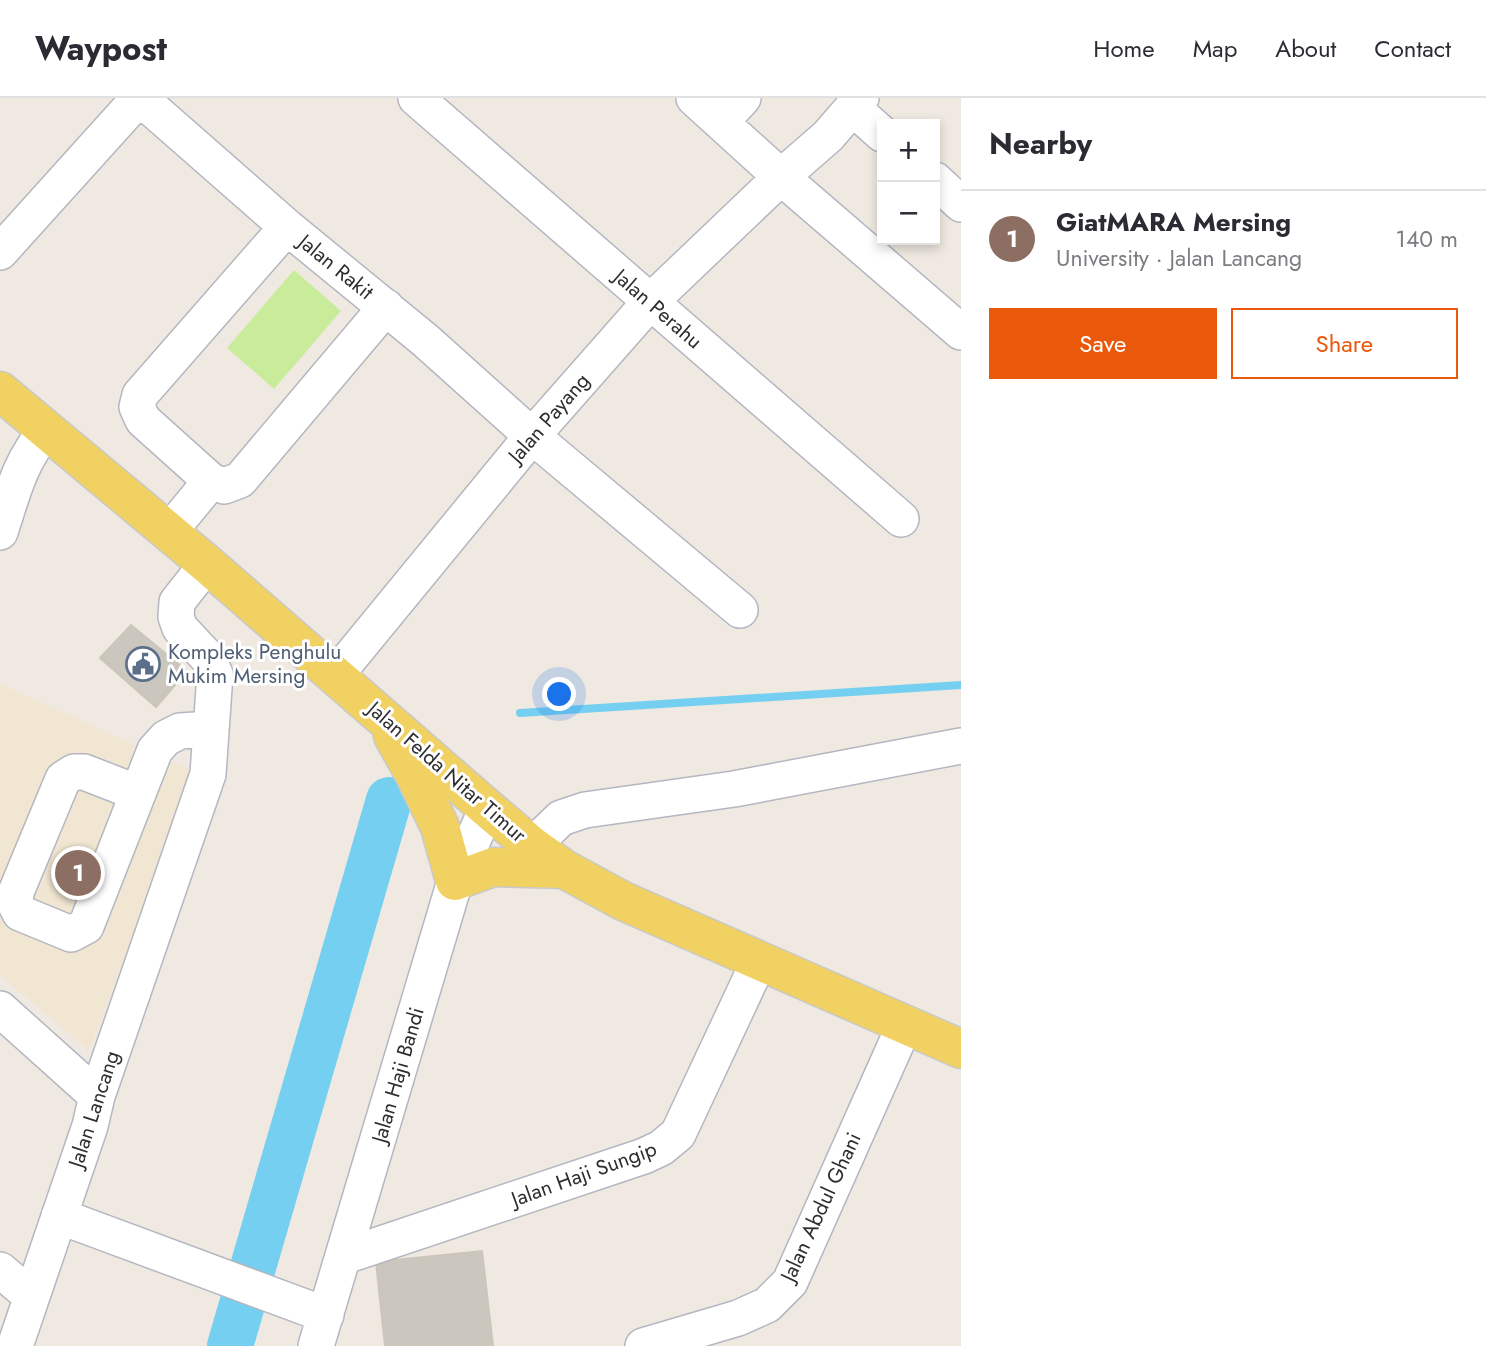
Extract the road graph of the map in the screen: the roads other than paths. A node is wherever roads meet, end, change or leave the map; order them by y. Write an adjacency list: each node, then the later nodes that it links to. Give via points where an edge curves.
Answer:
1 (140, 98): 10 (street, Jalan Rakit); 11 (street, Jalan Rakit)
2 (416, 98): 12 (street, Jalan Perahu)
3 (694, 98): 5 (street)
4 (857, 103): 6 (street); 7 (street, Jalan Payang)
5 (732, 110): 7 (street)
6 (877, 128)
7 (781, 177): 12 (street, Jalan Payang); 14 (street)
8 (937, 182): 9 (street)
9 (961, 204)
10 (288, 226): 13 (street, Jalan Rakit); 18 (street, via 140,395 137,407 143,420)
11 (0, 252)
12 (650, 302): 17 (street, Jalan Payang); 19 (street, Jalan Perahu)
13 (386, 307): 17 (street, Jalan Rakit); 18 (street, via 240,481 223,486)
14 (961, 332)
15 (0, 391): 16 (main road, Jalan Felda Nitar Timur)
16 (47, 429): 20 (street, via 22,467); 21 (main road, Jalan Felda Nitar Timur)
17 (532, 436): 23 (street, Jalan Rakit); 24 (street, Jalan Payang)
18 (211, 481): 21 (street)
19 (901, 519)
20 (0, 532)
21 (168, 533): 22 (main road, Jalan Felda Nitar Timur)
22 (207, 564): 24 (main road, Jalan Felda Nitar Timur); 26 (street, Jalan Lancang, via 177,602 176,617 215,674)
23 (740, 610)
24 (335, 676): 25 (main road, Jalan Felda Nitar Timur)
25 (379, 713): 29 (main road, Jalan Felda Nitar Timur); 32 (main road, via 440,827)
26 (211, 729): 28 (street, via 180,731 166,738 155,750); 37 (street, Jalan Lancang, via 208,774)
27 (961, 746): 30 (street, via 734,789 586,810 561,818)
28 (138, 793): 28 (street, via 86,926 71,934 20,913 16,892 63,779 84,772)
29 (487, 808): 30 (main road, Jalan Felda Nitar Timur); 32 (street, Jalan Haji Bandi)
30 (532, 846): 31 (main road, Jalan Felda Nitar Timur)
31 (564, 869): 32 (main road, via 493,867); 33 (main road, Jalan Felda Nitar Timur, via 623,901)
32 (455, 881): 39 (street, Jalan Haji Bandi)
33 (759, 961): 35 (main road, Jalan Felda Nitar Timur); 39 (street, Jalan Haji Sungip, via 678,1135 661,1148)
34 (0, 1009): 37 (street)
35 (905, 1024): 36 (main road, Jalan Felda Nitar Timur); 44 (street, Jalan Abdul Ghani, via 790,1282 766,1305 738,1318)
36 (961, 1049)
37 (97, 1096): 38 (street, Jalan Lancang)
38 (59, 1216): 41 (street, Jalan Lancang); 42 (street, via 250,1286)
39 (345, 1256): 42 (street, Jalan Haji Bandi)
40 (0, 1270): 41 (street)
41 (31, 1296): 43 (street, Jalan Lancang)
42 (321, 1330)
43 (15, 1346)
44 (643, 1346)

